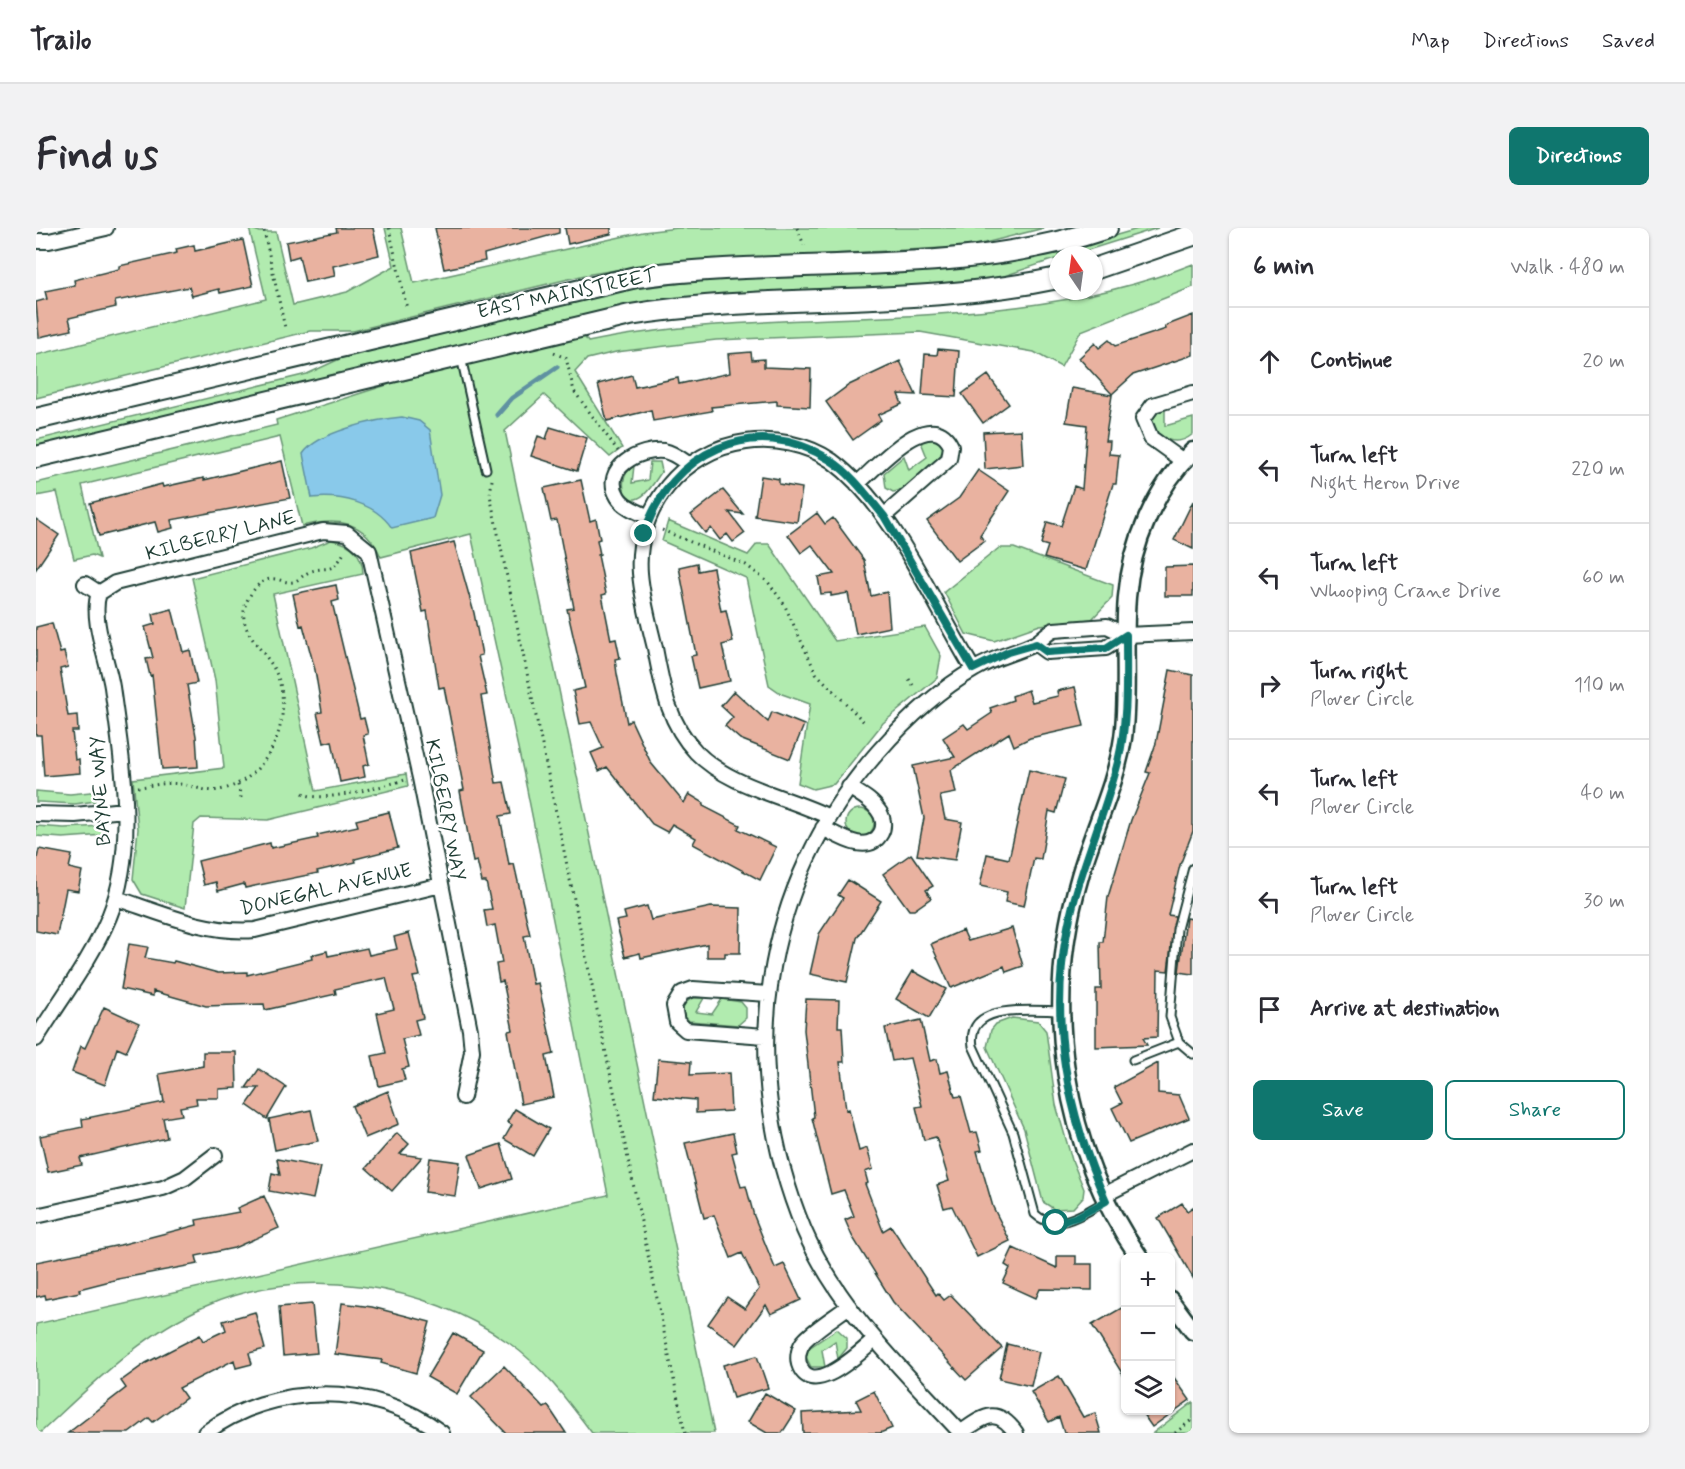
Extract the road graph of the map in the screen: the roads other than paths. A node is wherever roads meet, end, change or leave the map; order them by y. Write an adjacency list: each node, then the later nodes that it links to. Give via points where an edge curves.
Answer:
1 (106, 228): 4 (street)
2 (1107, 228): 9 (main road, EAST MAINSTREET, via 970,257 716,269 636,277)
3 (1193, 235): 5 (main road)
4 (36, 242)
5 (1103, 266)
6 (1049, 279): 7 (main road, EAST MAINSTREET, via 939,296 661,310)
7 (461, 354): 11 (main road, EAST MAINSTREET); 13 (lane)
8 (1193, 393): 10 (street, via 1154,405 1143,419 1151,438)
9 (36, 419)
10 (1188, 456): 21 (street, via 1155,504 1136,550 1129,581)
11 (36, 457)
12 (688, 464): 14 (street, via 733,444 777,441 804,447 828,459); 16 (street, via 661,494); 16 (street, via 674,454 654,451 636,455 622,465 615,479 617,496)
13 (486, 469)
14 (857, 484): 15 (street); 15 (street, via 917,434 932,430 944,434 951,446 949,459)
15 (884, 516): 23 (street)
16 (649, 518): 27 (street, via 639,557 641,585 664,692 678,729 695,751 715,767)
17 (355, 537): 19 (street, KILBERRY LANE, via 336,530 323,531 115,583); 29 (street, KILBERRY WAY, via 373,561)
18 (85, 584): 19 (street)
19 (99, 593): 25 (street, BAYNE WAY, via 96,613 112,690)
20 (1193, 632): 21 (street)
21 (1126, 635): 22 (street, via 1106,648 1047,652); 22 (street, via 1107,626 1064,629 1047,633); 32 (street, via 1122,743 1074,901 1064,952)
22 (1036, 644): 23 (street)
23 (973, 669): 24 (street, via 908,720)
24 (849, 787): 27 (street); 27 (street, via 878,810 883,821 880,834 859,844)
25 (124, 810): 26 (street, via 75,816); 30 (street, BAYNE WAY, via 125,856)
26 (36, 814)
27 (826, 822): 31 (street, via 790,901)
28 (1193, 868): 35 (lane, via 1175,941 1170,1017)
29 (441, 885): 30 (street, DONEGAL AVENUE, via 247,930 207,927); 38 (street, KILBERRY WAY, via 472,1042)
30 (116, 898): 34 (street, BAYNE WAY, via 98,939)
31 (768, 994): 33 (street); 33 (street, via 693,990 682,993 674,1006 677,1022 686,1030)
32 (1060, 1011): 41 (street, via 1065,1067 1077,1123); 41 (lane, via 999,1011 978,1026 973,1046 1013,1133 1035,1214 1049,1222 1066,1221)
33 (765, 1036): 44 (street, via 772,1124 786,1179 814,1251)
34 (36, 1039)
35 (1179, 1042): 36 (lane); 37 (lane)
36 (1193, 1054)
37 (1133, 1060)
38 (464, 1097)
39 (1193, 1150): 41 (street)
40 (215, 1155): 42 (street, via 163,1188)
41 (1105, 1198): 43 (street)
42 (36, 1216)
43 (1138, 1253)
44 (849, 1306): 47 (street); 47 (street, via 804,1342 798,1360 803,1371 817,1377 830,1374)
45 (1175, 1307): 46 (street)
46 (1193, 1331)
47 (875, 1340): 50 (street)
48 (205, 1433): 49 (street, via 257,1405 317,1394 373,1400 416,1416)
49 (442, 1433)
50 (961, 1433): 51 (street, via 986,1417 995,1416 1004,1418)
51 (1017, 1433)

